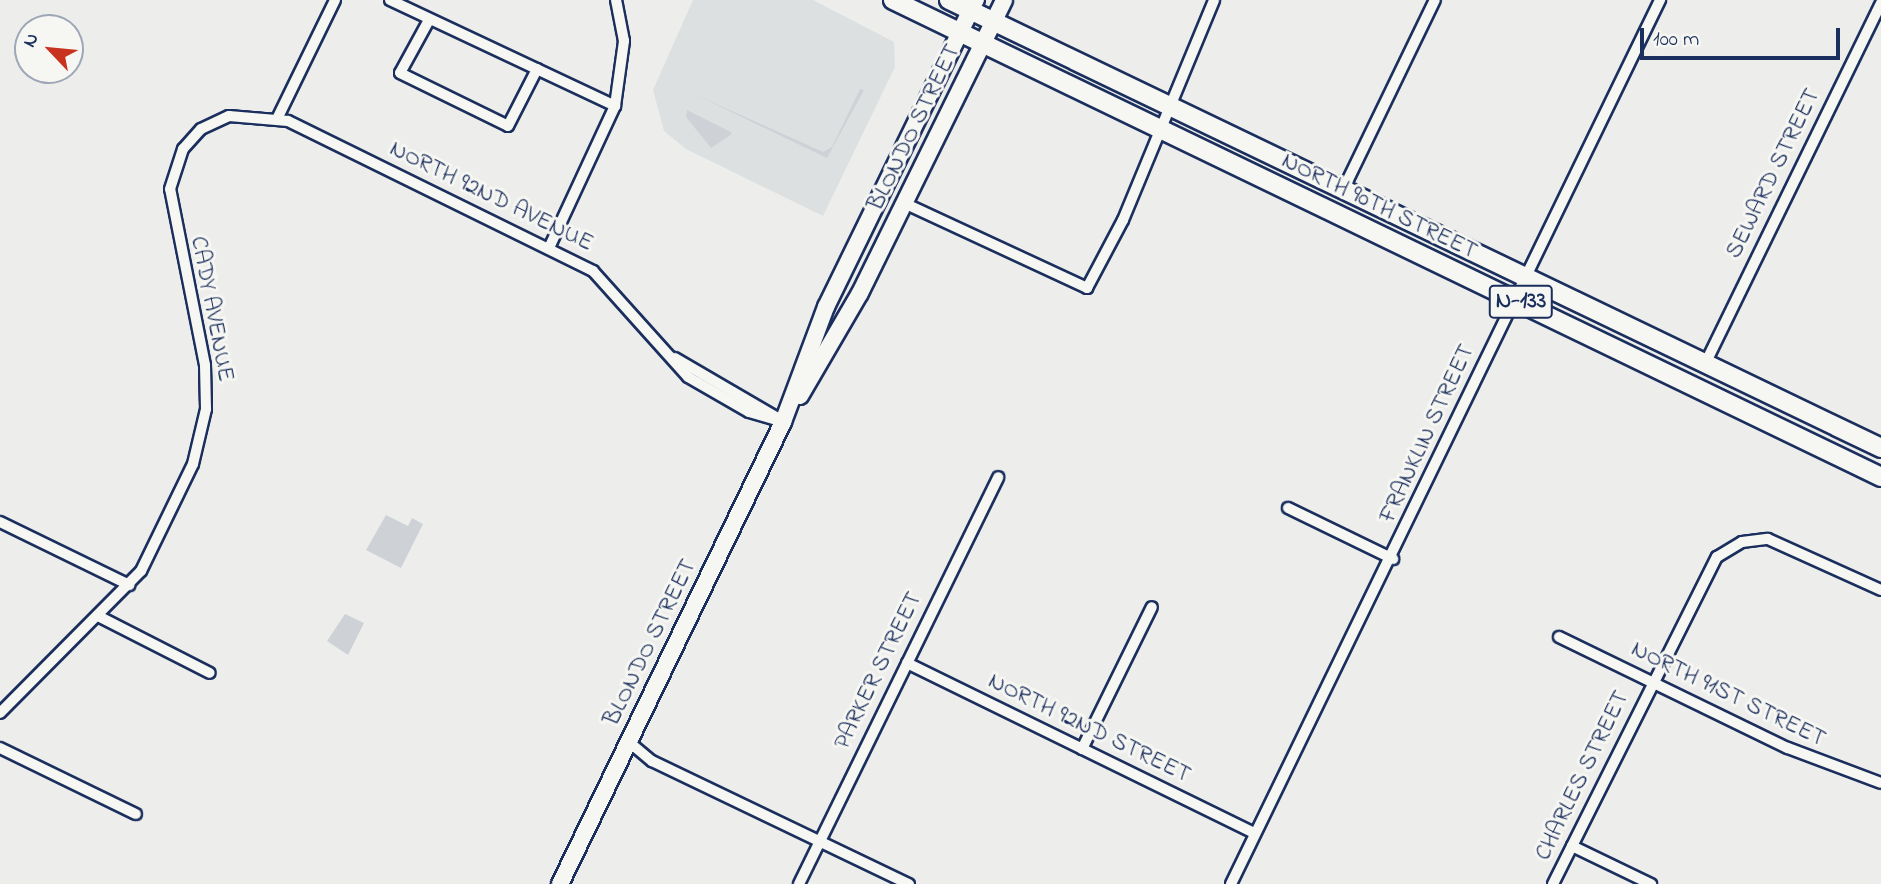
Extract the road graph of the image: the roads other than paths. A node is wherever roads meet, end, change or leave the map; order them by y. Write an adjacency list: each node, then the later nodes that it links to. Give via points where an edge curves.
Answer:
1 (335, 0): 19 (street)
2 (390, 0): 12 (street)
3 (616, 0): 17 (street, via 624,41)
4 (893, 0): 14 (main road, NORTH 90TH STREET / N-133)
5 (949, 0): 11 (main road, NORTH 90TH STREET / N-133)
6 (1004, 0): 13 (main road, BLONDO STREET)
7 (1214, 0): 18 (street)
8 (1435, 0): 21 (street)
9 (1660, 0): 24 (street, FRANKLIN STREET)
10 (1881, 3): 26 (street, SEWARD STREET)
11 (973, 5): 13 (main road, NORTH 90TH STREET / N-133); 14 (main road, BLONDO STREET)
12 (429, 20): 16 (street); 16 (street, via 400,73 508,126)
13 (993, 22): 15 (main road, BLONDO STREET); 18 (main road, NORTH 90TH STREET / N-133)
14 (960, 33): 15 (main road, NORTH 90TH STREET / N-133); 27 (main road, BLONDO STREET, via 826,307)
15 (982, 44): 20 (main road, NORTH 90TH STREET / N-133); 22 (main road, BLONDO STREET)
16 (537, 69): 17 (street)
17 (615, 106): 23 (street)
18 (1169, 106): 20 (street); 21 (main road, NORTH 90TH STREET / N-133)
19 (272, 116): 23 (street, NORTH 92ND AVENUE); 34 (street, CADY AVENUE, via 211,123 183,149 172,173 172,214 205,365 206,410 189,473)
20 (1160, 128): 22 (street, via 1087,288); 25 (main road, NORTH 90TH STREET / N-133)
21 (1343, 190): 24 (main road, NORTH 90TH STREET / N-133)
22 (904, 204): 27 (main road, BLONDO STREET)
23 (549, 248): 27 (street, NORTH 92ND AVENUE, via 606,280 669,355 752,398)
24 (1525, 278): 25 (street, FRANKLIN STREET); 26 (main road, NORTH 90TH STREET / N-133)
25 (1515, 299): 29 (main road, NORTH 90TH STREET / N-133); 33 (street, FRANKLIN STREET)
26 (1705, 364): 28 (main road, NORTH 90TH STREET / N-133)
27 (783, 422): 43 (main road, BLONDO STREET)
28 (1881, 448)
29 (1879, 470)
30 (998, 477): 39 (street, PARKER STREET)
31 (1288, 508): 33 (street)
32 (0, 522): 34 (street)
33 (1393, 559): 48 (street, FRANKLIN STREET)
34 (129, 585): 37 (street, CADY AVENUE)
35 (1881, 590): 41 (street, CHARLES STREET, via 1768,540 1726,550 1705,573)
36 (1152, 607): 45 (street)
37 (100, 617): 40 (street); 42 (street, CADY AVENUE)
38 (1559, 637): 41 (street, NORTH 91ST STREET)
39 (906, 663): 45 (street, NORTH 92ND STREET); 49 (street, PARKER STREET)
40 (210, 673)
41 (1652, 682): 46 (street, NORTH 91ST STREET, via 1808,757); 50 (street, CHARLES STREET)
42 (0, 713)
43 (629, 742): 49 (street, via 652,761); 51 (main road, BLONDO STREET)
44 (0, 748): 47 (street)
45 (1082, 749): 48 (street, NORTH 92ND STREET)
46 (1881, 783)
47 (136, 814)
48 (1254, 833): 54 (street, FRANKLIN STREET)
49 (820, 841): 52 (street, PARKER STREET); 53 (street)
50 (1572, 846): 55 (street, CHARLES STREET); 56 (street)
51 (560, 884)
52 (799, 884)
53 (909, 884)
54 (1231, 884)
55 (1553, 884)
56 (1651, 884)

